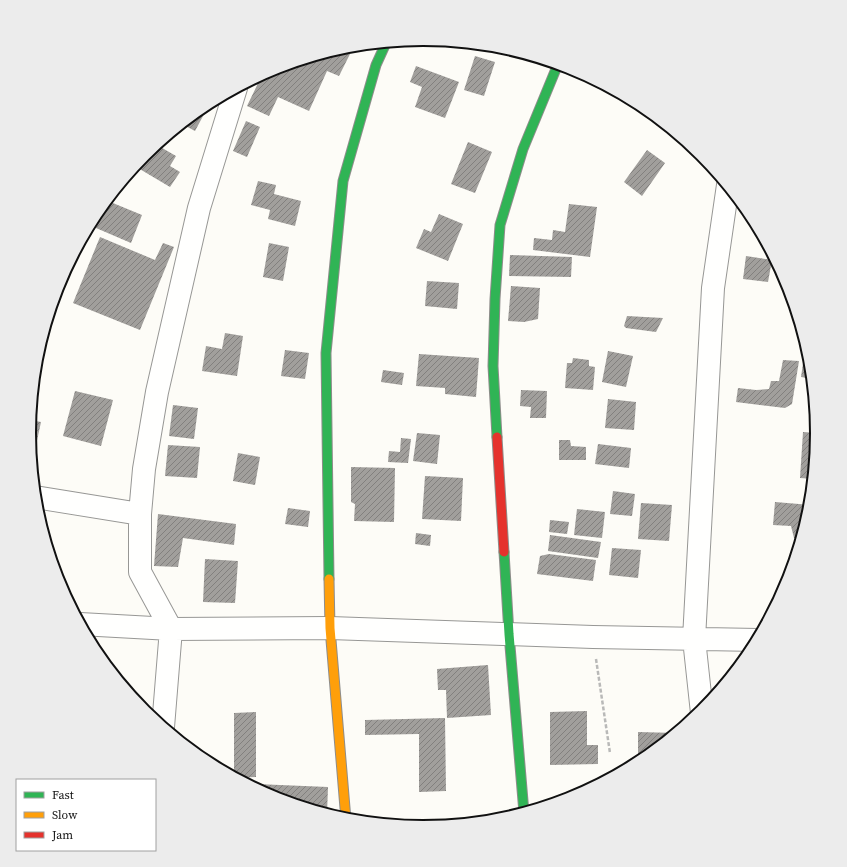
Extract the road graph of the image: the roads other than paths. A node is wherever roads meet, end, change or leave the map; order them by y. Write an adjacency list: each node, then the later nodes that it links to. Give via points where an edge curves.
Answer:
1 (384, 48): 8 (street, via 376,65 343,181 326,353)
2 (556, 70): 10 (street, via 524,149 500,225 493,366)
3 (234, 96): 6 (street, via 199,208 157,392 144,469)
4 (727, 193): 11 (street, via 713,288)
5 (41, 497): 6 (street)
6 (140, 514): 9 (street, via 140,572)
7 (87, 624): 9 (street)
8 (330, 628): 9 (street); 10 (street); 16 (street)
9 (171, 629): 14 (street)
10 (509, 634): 11 (street); 15 (street)
11 (694, 639): 12 (street); 13 (street)
12 (751, 640)
13 (701, 705)
14 (163, 721)
15 (524, 808)
16 (345, 813)

